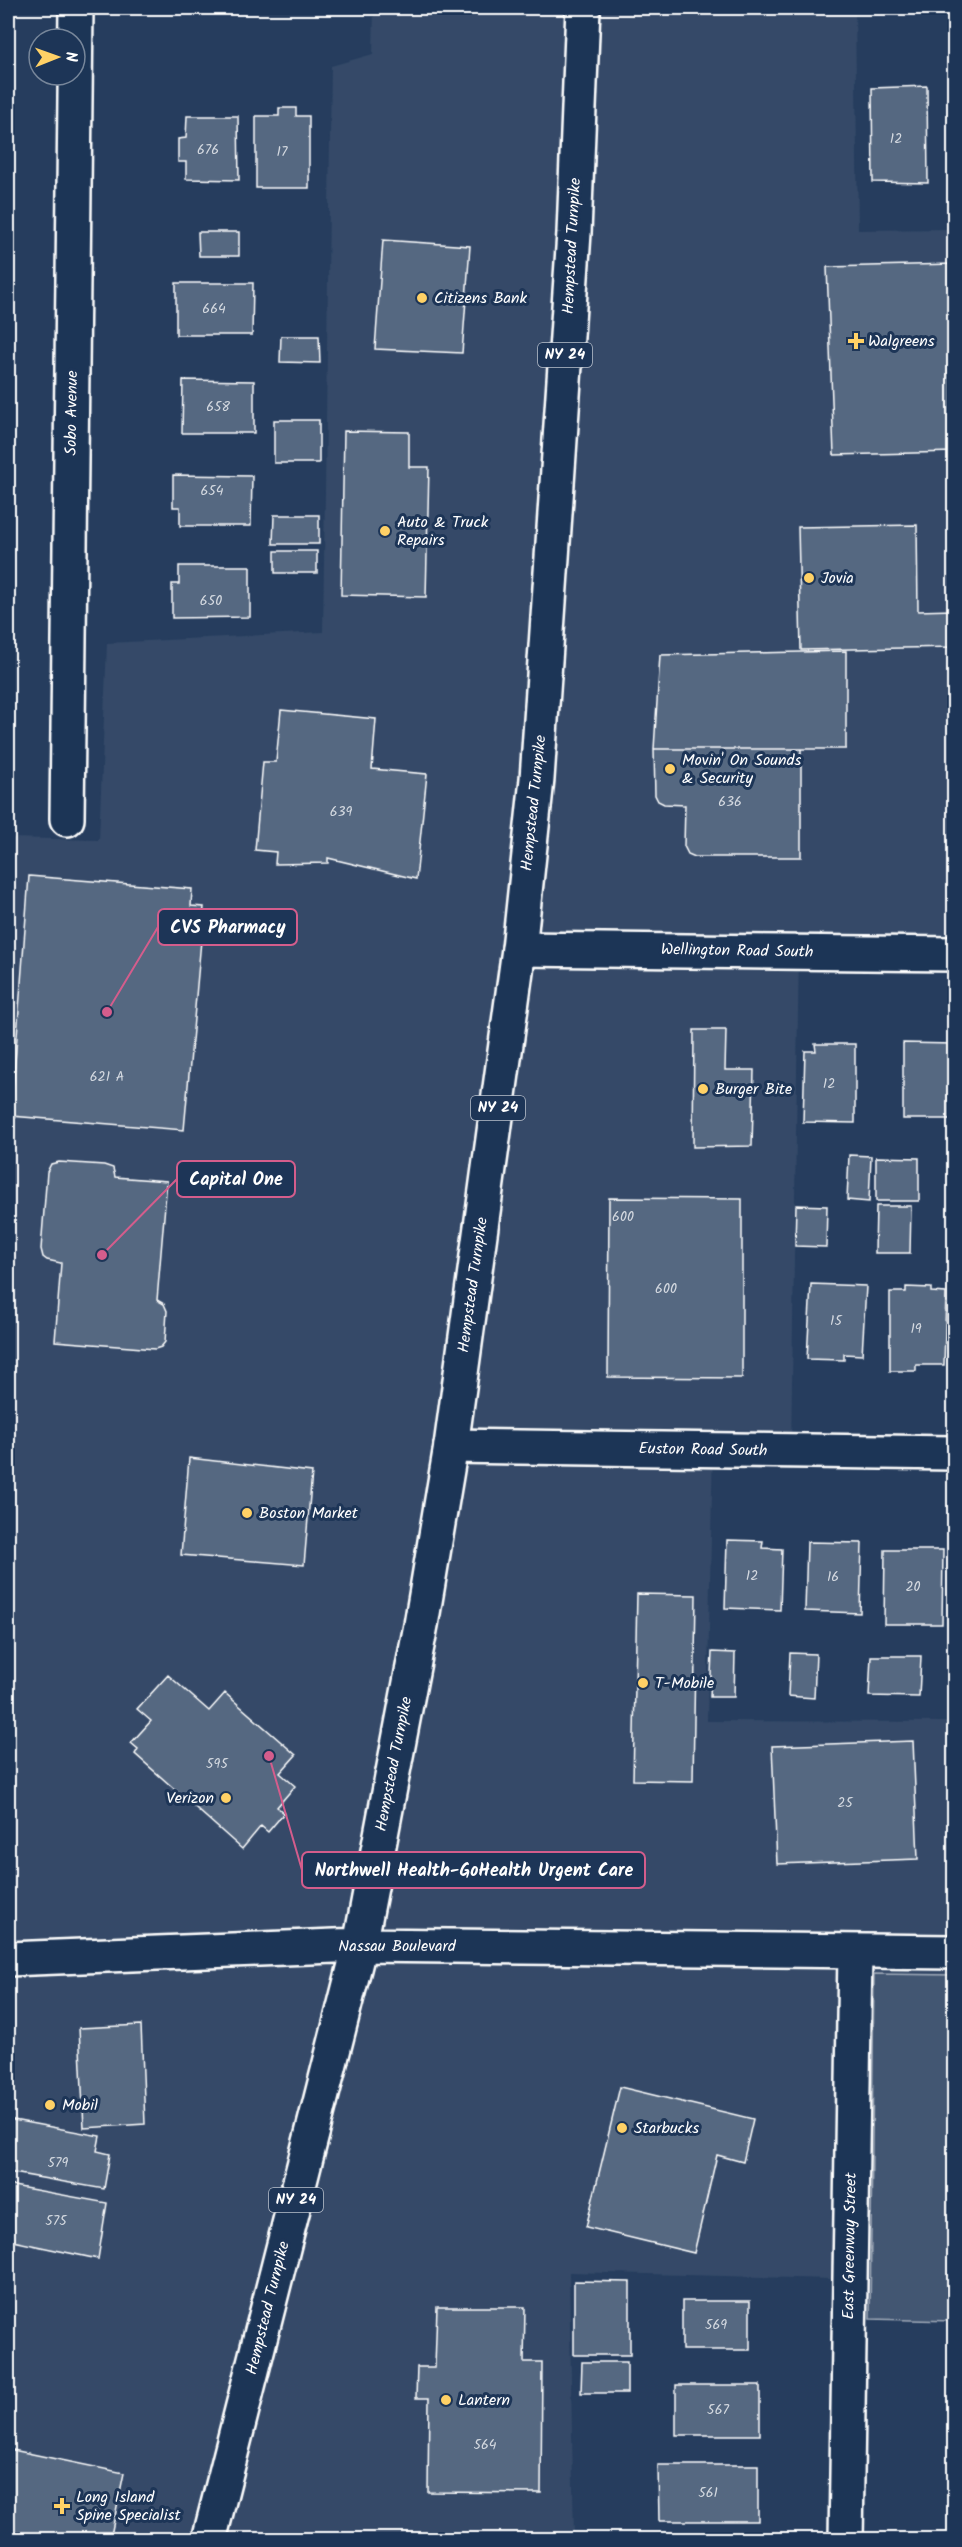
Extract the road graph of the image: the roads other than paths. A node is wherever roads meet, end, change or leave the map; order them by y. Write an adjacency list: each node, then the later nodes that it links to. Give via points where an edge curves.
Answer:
1 (76, 8): 3 (main road, Sobo Avenue)
2 (583, 8): 4 (main road, Hempstead Turnpike / NY 24, via 574,233 543,709)
3 (67, 819)
4 (519, 949): 5 (main road, Wellington Road South); 6 (main road, Hempstead Turnpike / NY 24)
5 (954, 954)
6 (452, 1446): 7 (main road, Euston Road South); 8 (main road, Hempstead Turnpike / NY 24)
7 (954, 1453)
8 (360, 1945): 9 (main road, Nassau Boulevard); 11 (main road, Nassau Boulevard); 12 (main road, Hempstead Turnpike / NY 24)
9 (855, 1952): 10 (main road, Nassau Boulevard); 13 (main road, East Greenway Street)
10 (954, 1952)
11 (8, 1959)
12 (209, 2540)
13 (846, 2540)

